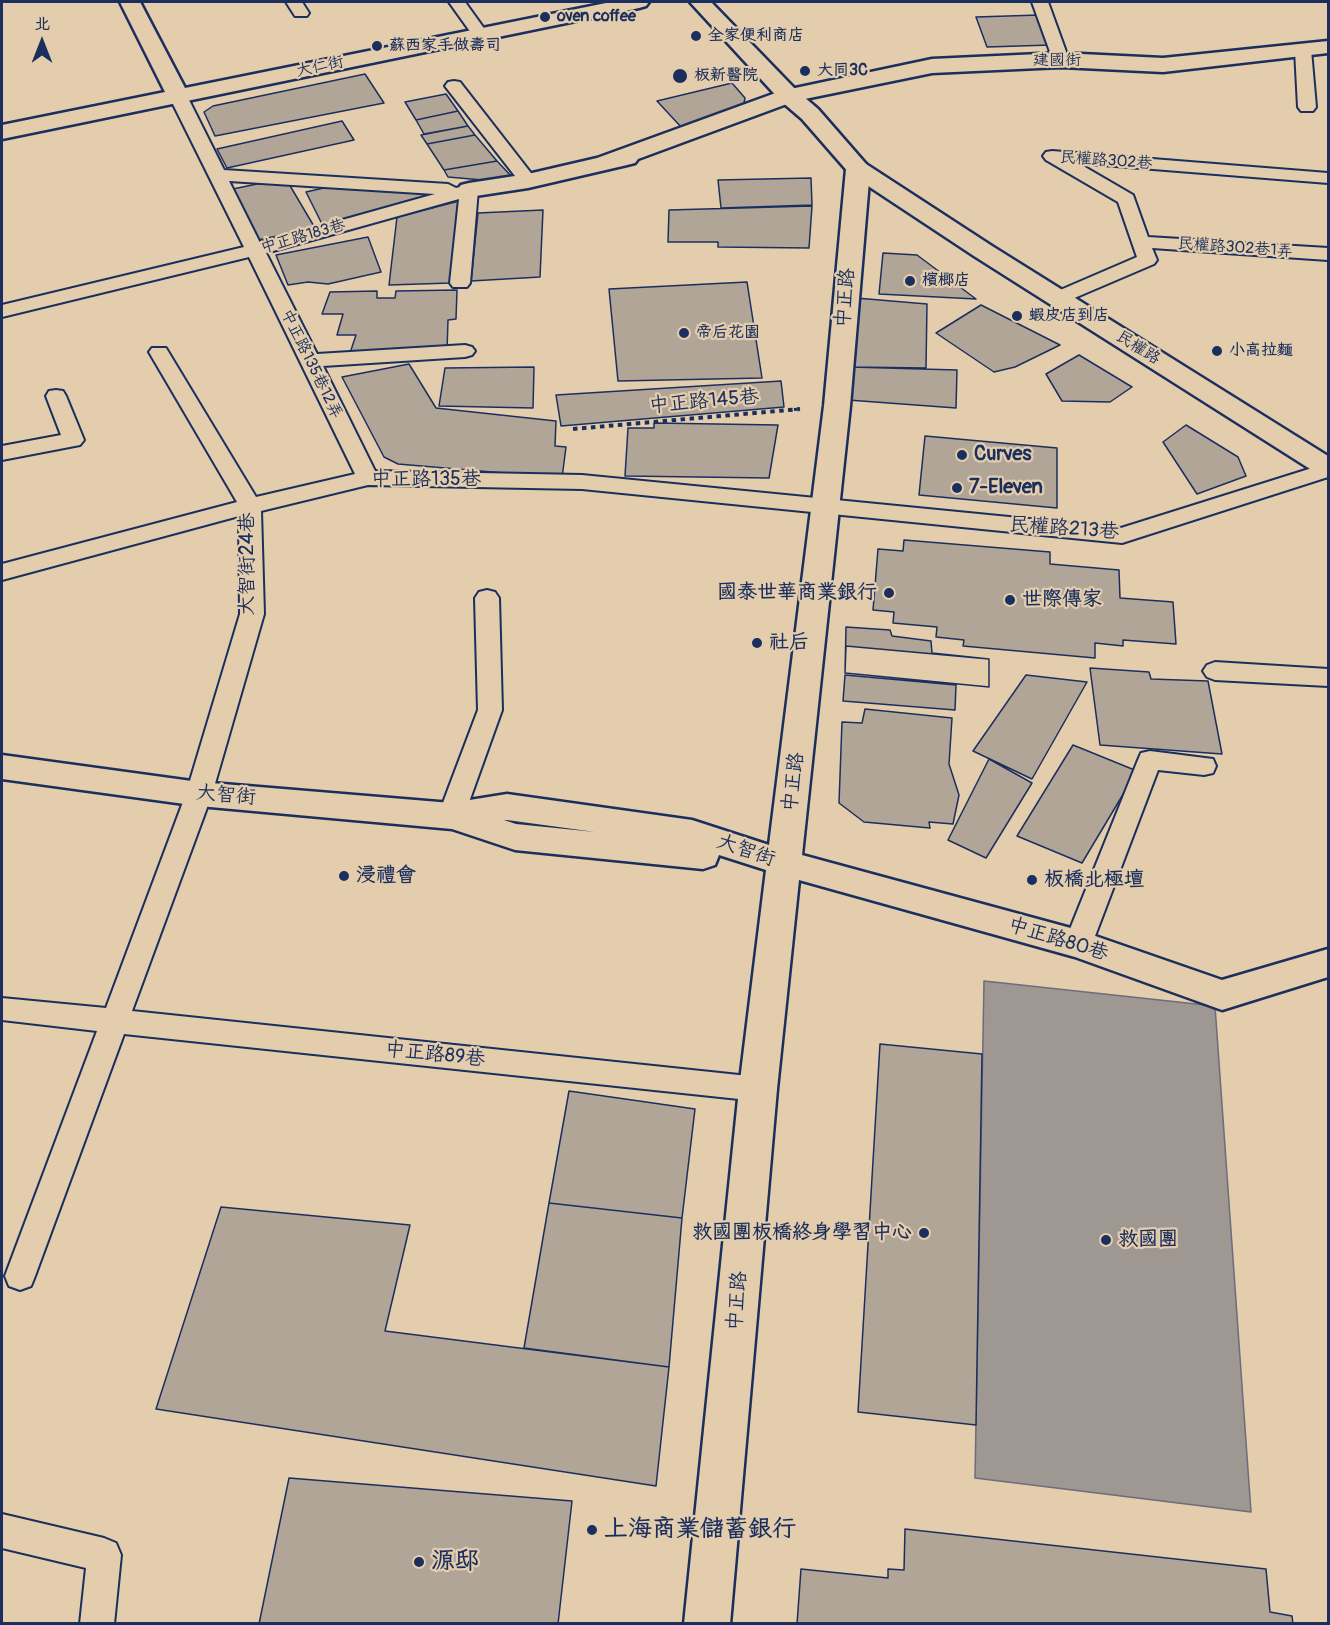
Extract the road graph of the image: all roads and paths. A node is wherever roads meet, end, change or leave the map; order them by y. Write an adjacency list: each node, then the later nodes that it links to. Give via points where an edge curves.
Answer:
1 (130, 2): 11 (street)
2 (457, 2): 6 (lane)
3 (639, 2): 6 (street, 大仁街)
4 (700, 2): 12 (street)
5 (1040, 2): 9 (lane)
6 (480, 34): 11 (street, 大仁街)
7 (1329, 47): 8 (street, 建國街)
8 (1303, 50): 9 (street, 建國街, via 1163,65); 13 (lane)
9 (1061, 60): 12 (street, 建國街, via 932,66)
10 (454, 86): 20 (lane)
11 (178, 96): 15 (street, 大仁街); 18 (lane, 中正路135巷12弄)
12 (789, 96): 14 (street); 16 (street, 中正路183巷)
13 (1307, 107)
14 (810, 114): 16 (street, 中正路183巷); 17 (street)
15 (2, 132)
16 (605, 163): 20 (street, 中正路183巷)
17 (858, 169): 26 (street, 民權路); 32 (street, 中正路)
18 (217, 175): 21 (lane); 23 (lane, 中正路135巷12弄)
19 (1329, 178): 22 (lane, 民權路302巷, via 1052,156 1126,199)
20 (528, 181): 21 (street, 中正路183巷)
21 (469, 190): 23 (lane, 中正路183巷); 25 (lane)
22 (1141, 242): 24 (lane, 民權路302巷1弄); 26 (lane, 民權路302巷, via 1147,260)
23 (255, 250): 27 (lane, 中正路183巷); 30 (lane, 中正路135巷12弄)
24 (1329, 254)
25 (460, 283)
26 (1058, 298): 35 (street, 民權路)
27 (2, 311)
28 (465, 351): 30 (lane)
29 (159, 352): 37 (lane, 大智街24巷)
30 (310, 361): 36 (lane, 中正路135巷12弄)
31 (56, 396): 34 (lane, via 73,440)
32 (837, 406): 33 (path, 中正路145巷); 38 (street, 中正路)
33 (573, 429)
34 (2, 453)
35 (1329, 469): 38 (lane, 民權路213巷, via 1122,536)
36 (368, 478): 37 (lane, 中正路135巷); 38 (lane, 中正路135巷, via 582,482)
37 (250, 506): 39 (lane, 中正路135巷); 45 (lane, 大智街24巷, via 252,614)
38 (826, 508): 47 (street, 中正路)
39 (2, 572)
40 (487, 597): 46 (lane, via 490,710)
41 (1215, 671): 42 (lane)
42 (1329, 678)
43 (2, 766): 45 (street, 大智街)
44 (1204, 766): 48 (lane, via 1150,760)
45 (199, 794): 46 (street, 大智街); 51 (lane)
46 (451, 816): 47 (street, 大智街, via 514,837)
47 (784, 863): 48 (street, 中正路80巷); 52 (street, 中正路)
48 (1078, 944): 49 (street, 中正路80巷, via 1222,994)
49 (1329, 963)
50 (2, 1009): 51 (lane, 中正路89巷)
51 (113, 1021): 52 (lane, 中正路89巷); 53 (lane)
52 (758, 1089): 56 (street, 中正路)
53 (20, 1276)
54 (2, 1531): 55 (lane, via 104,1555)
55 (97, 1623)
56 (707, 1623)

